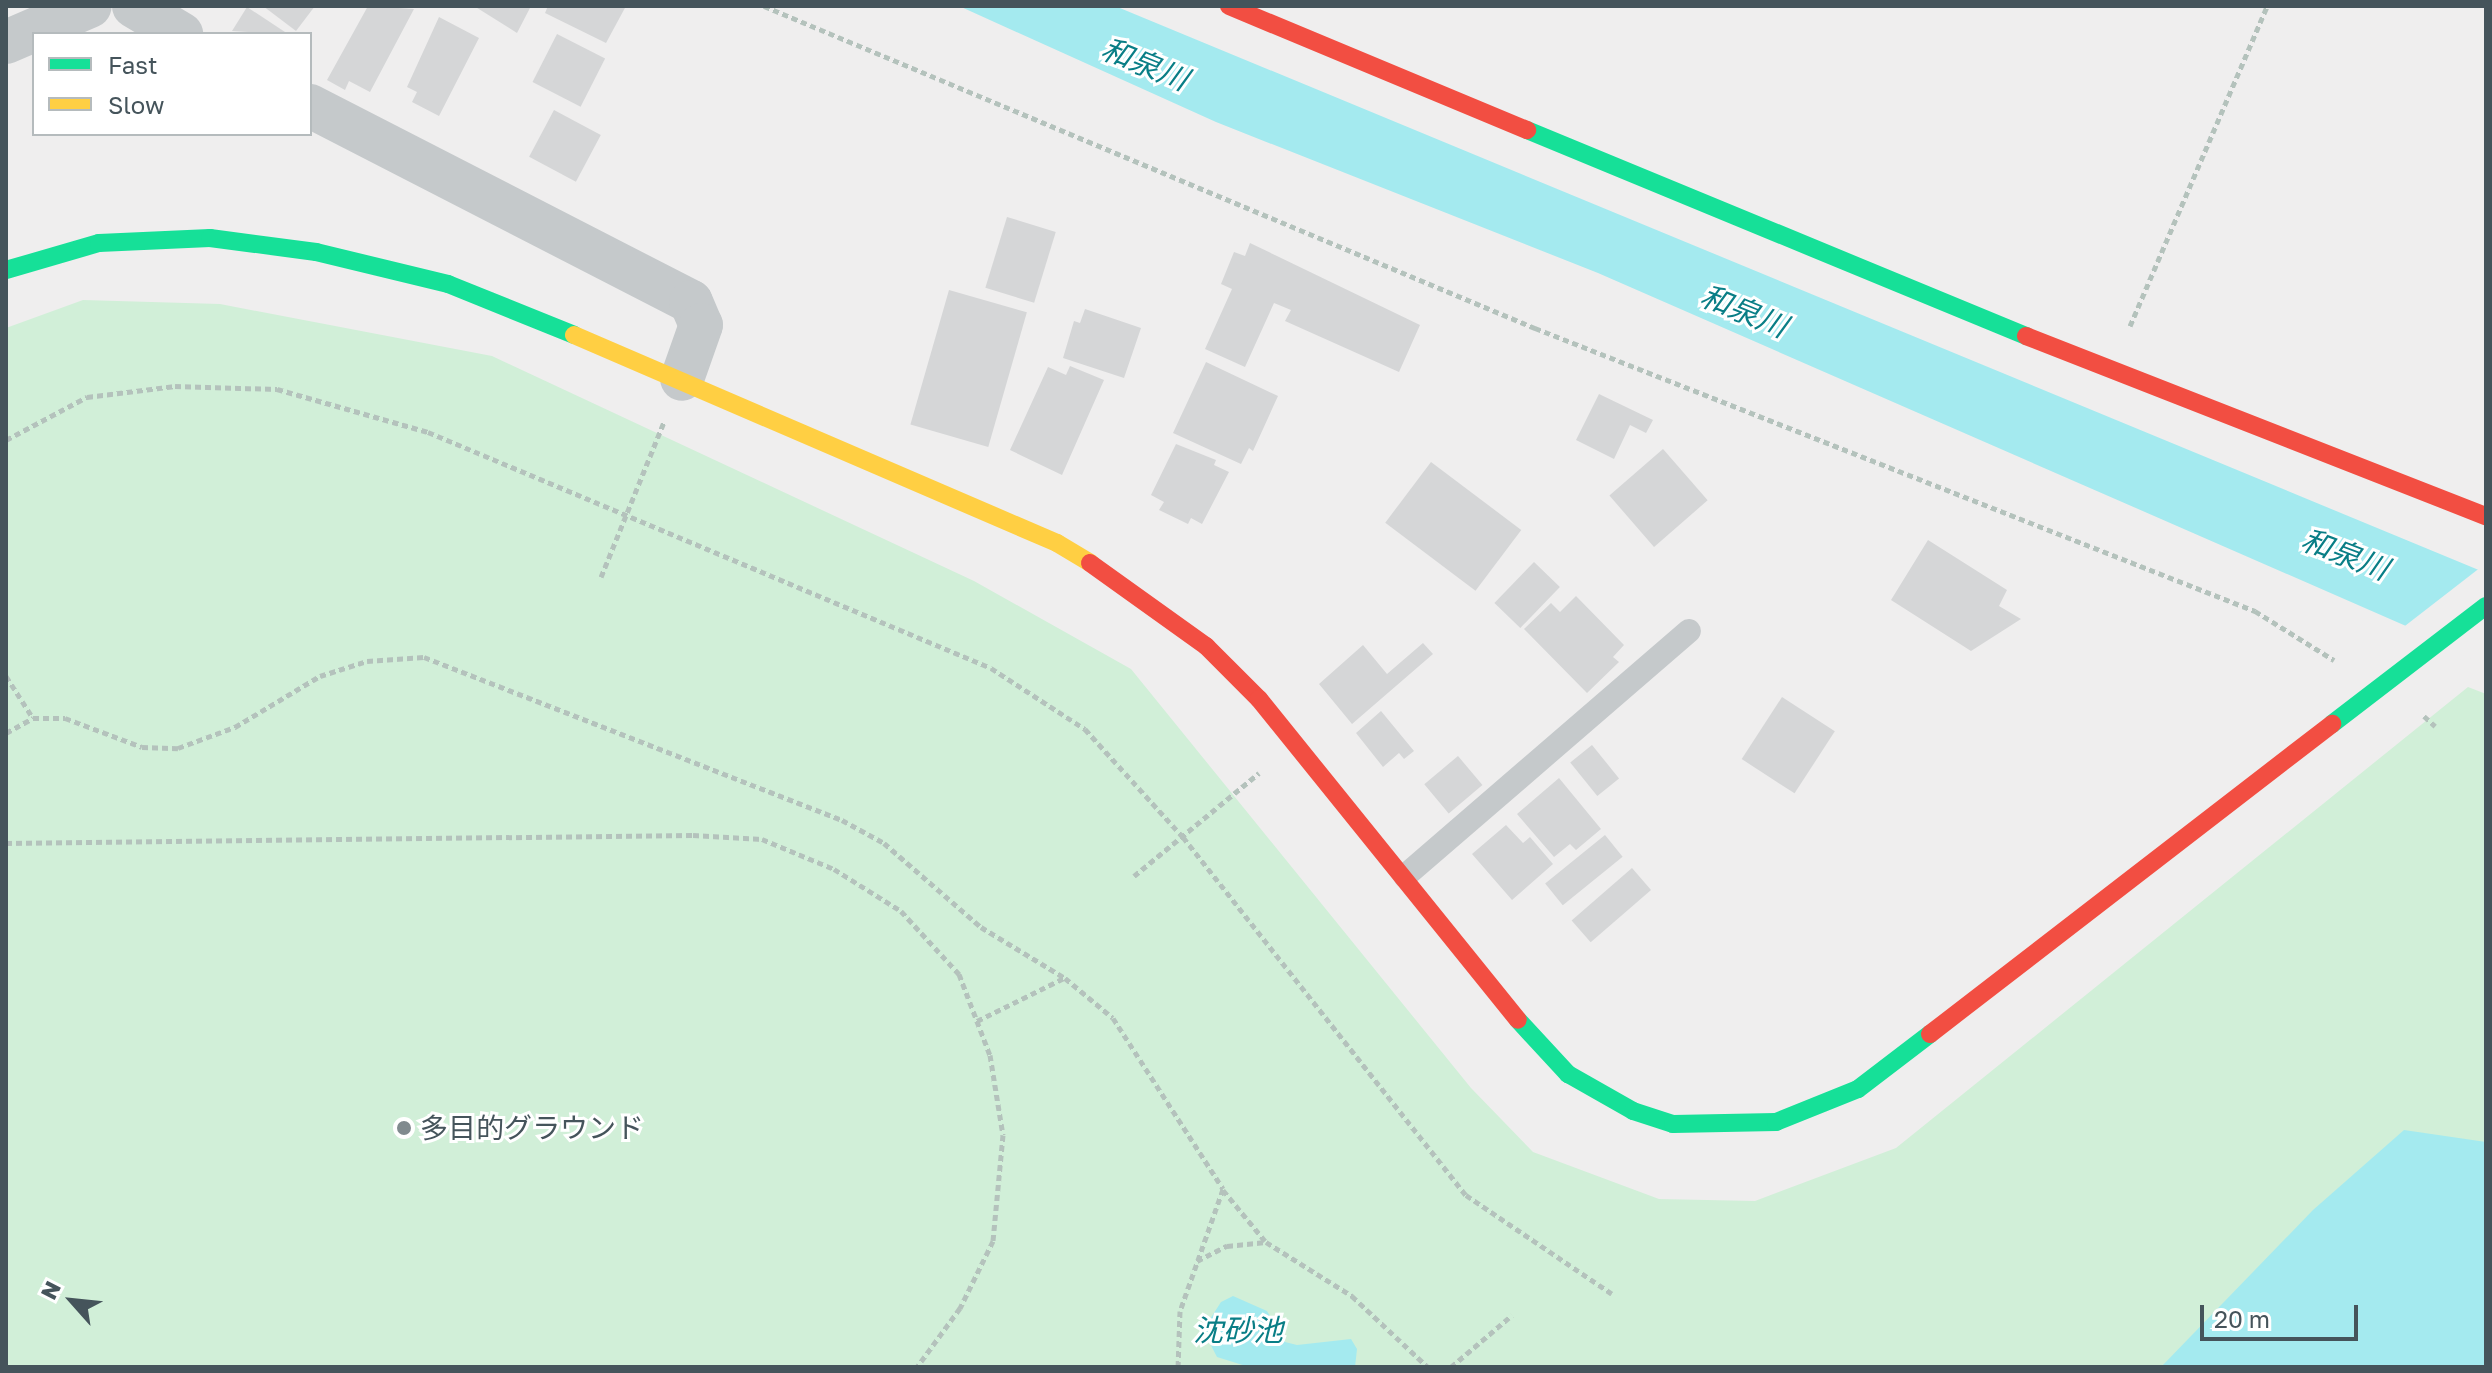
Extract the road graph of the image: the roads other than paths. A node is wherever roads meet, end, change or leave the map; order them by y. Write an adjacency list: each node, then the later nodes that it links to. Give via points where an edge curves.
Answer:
1 (90, 6): 5 (street)
2 (134, 6): 4 (street)
3 (1229, 6): 9 (street, via 2111,371)
4 (178, 32)
5 (6, 42)
6 (312, 107): 8 (street, via 691,302 701,325)
7 (6, 270): 8 (street, via 49,254 151,237 210,238 316,252 448,284)
8 (682, 379): 12 (street, via 1057,543 1141,595 1206,646 1296,742)
9 (2486, 516)
10 (2486, 606): 12 (street, via 1858,1089 1776,1122 1673,1124 1633,1111 1568,1074 1519,1022)
11 (1689, 631): 12 (lane)
12 (1405, 876)

